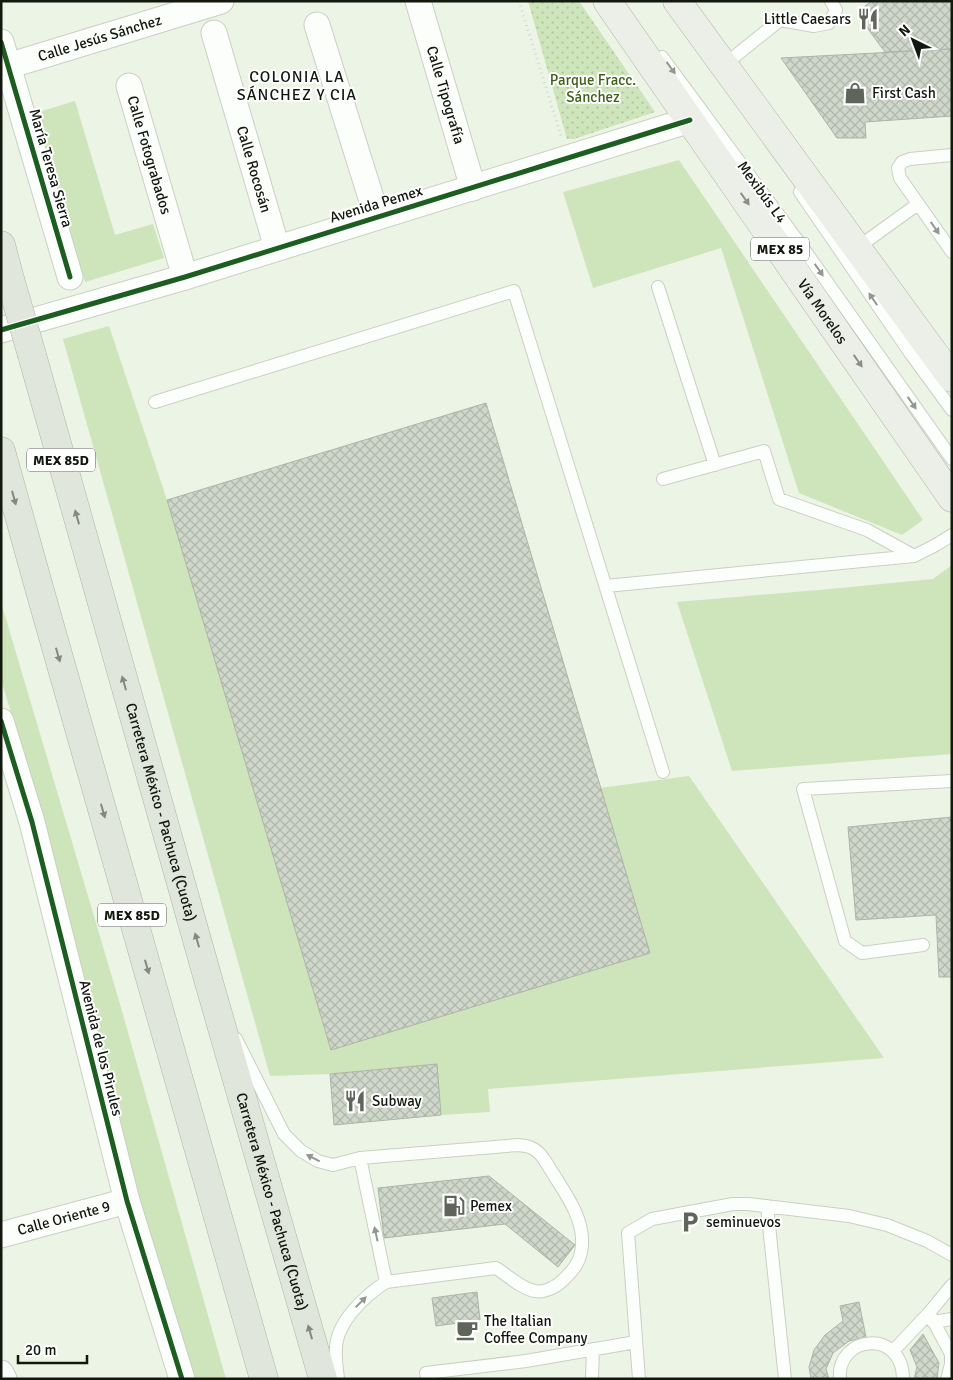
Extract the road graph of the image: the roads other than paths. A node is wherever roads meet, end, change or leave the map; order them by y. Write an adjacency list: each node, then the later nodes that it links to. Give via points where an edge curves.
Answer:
1 (222, 1): 14 (street, Calle Jesús Sánchez)
2 (418, 1): 20 (street, Calle Tipografía)
3 (607, 1): 16 (main road, Vía Morelos / MEX 85)
4 (621, 1): 9 (lane)
5 (666, 1): 18 (lane)
6 (677, 1): 13 (main road)
7 (831, 1): 13 (lane, via 836,10 829,23 814,26 780,20)
8 (317, 25): 22 (street)
9 (639, 26)
10 (214, 33): 24 (street, Calle Rocosán)
11 (1, 42): 14 (street, María Teresa Sierra)
12 (657, 50): 37 (lane, Mexibús L4, one-way to 37)
13 (724, 65): 25 (main road)
14 (8, 66): 27 (street, María Teresa Sierra)
15 (129, 86): 28 (street, Calle Fotograbados)
16 (690, 120): 20 (street, Avenida Pemex); 40 (main road, Vía Morelos / MEX 85, one-way to 40)
17 (952, 155): 21 (lane, via 902,162 898,168 900,178)
18 (783, 167)
19 (794, 184): 35 (lane, Mexibús L4, one-way to 19)
20 (473, 188): 22 (street, Avenida Pemex)
21 (918, 204): 25 (lane); 26 (lane, one-way to 26)
22 (377, 217): 24 (street, Avenida Pemex)
23 (1, 245): 48 (highway, Carretera México - Pachuca (Cuota) / MEX 85D, one-way to 23, bridge)
24 (278, 248): 28 (street, Avenida Pemex)
25 (857, 248): 30 (main road)
26 (952, 252)
27 (70, 277)
28 (185, 277): 31 (street, Avenida Pemex)
29 (658, 287): 38 (lane)
30 (914, 327): 32 (lane); 33 (main road)
31 (1, 330)
32 (952, 356)
33 (952, 378)
34 (155, 402): 43 (lane, via 514,291)
35 (952, 410)
36 (1, 451): 64 (highway, MEX 85D, one-way to 64)
37 (952, 458)
38 (715, 465): 39 (lane); 42 (lane, via 764,451 779,499 867,530)
39 (664, 480)
40 (952, 498)
41 (952, 535): 42 (lane)
42 (914, 556): 43 (lane)
43 (606, 586): 45 (lane)
44 (1, 721): 50 (street, Avenida de los Pirules, via 32,822)
45 (663, 772)
46 (952, 781): 47 (lane, via 803,789 845,941 862,953)
47 (923, 946)
48 (210, 986): 49 (lane, one-way to 48, via 333,1164 318,1162 301,1152 284,1134); 65 (highway, Carretera México - Pachuca (Cuota) / MEX 85D, one-way to 48)
49 (360, 1158): 54 (lane, one-way to 49); 54 (lane, via 518,1144 530,1146 540,1154 570,1202 580,1225 582,1244 579,1260 560,1283 549,1290 536,1292 526,1288 496,1268)
50 (126, 1201): 52 (street, Calle Oriente 9); 63 (street, Avenida de los Pirules)
51 (768, 1206): 53 (lane, via 849,1216 887,1225); 58 (lane, via 733,1204 652,1219 628,1233); 70 (lane)
52 (1, 1234)
53 (952, 1255)
54 (386, 1282): 66 (lane, one-way to 54, via 336,1346 342,1328 355,1307)
55 (952, 1285): 56 (lane)
56 (931, 1318): 57 (lane); 60 (lane); 73 (lane, via 951,1354)
57 (952, 1318)
58 (636, 1342): 59 (lane); 69 (lane)
59 (593, 1349): 67 (lane, via 426,1373); 68 (lane)
60 (893, 1351): 71 (lane, via 884,1345 862,1344 846,1357); 72 (lane, via 900,1359)
61 (1, 1374): 62 (street)
62 (4, 1379)
63 (182, 1379)
64 (264, 1379)
65 (324, 1379)
66 (338, 1379)
67 (428, 1379)
68 (592, 1379)
69 (639, 1379)
70 (785, 1379)
71 (840, 1379)
72 (903, 1379)
73 (947, 1379)

